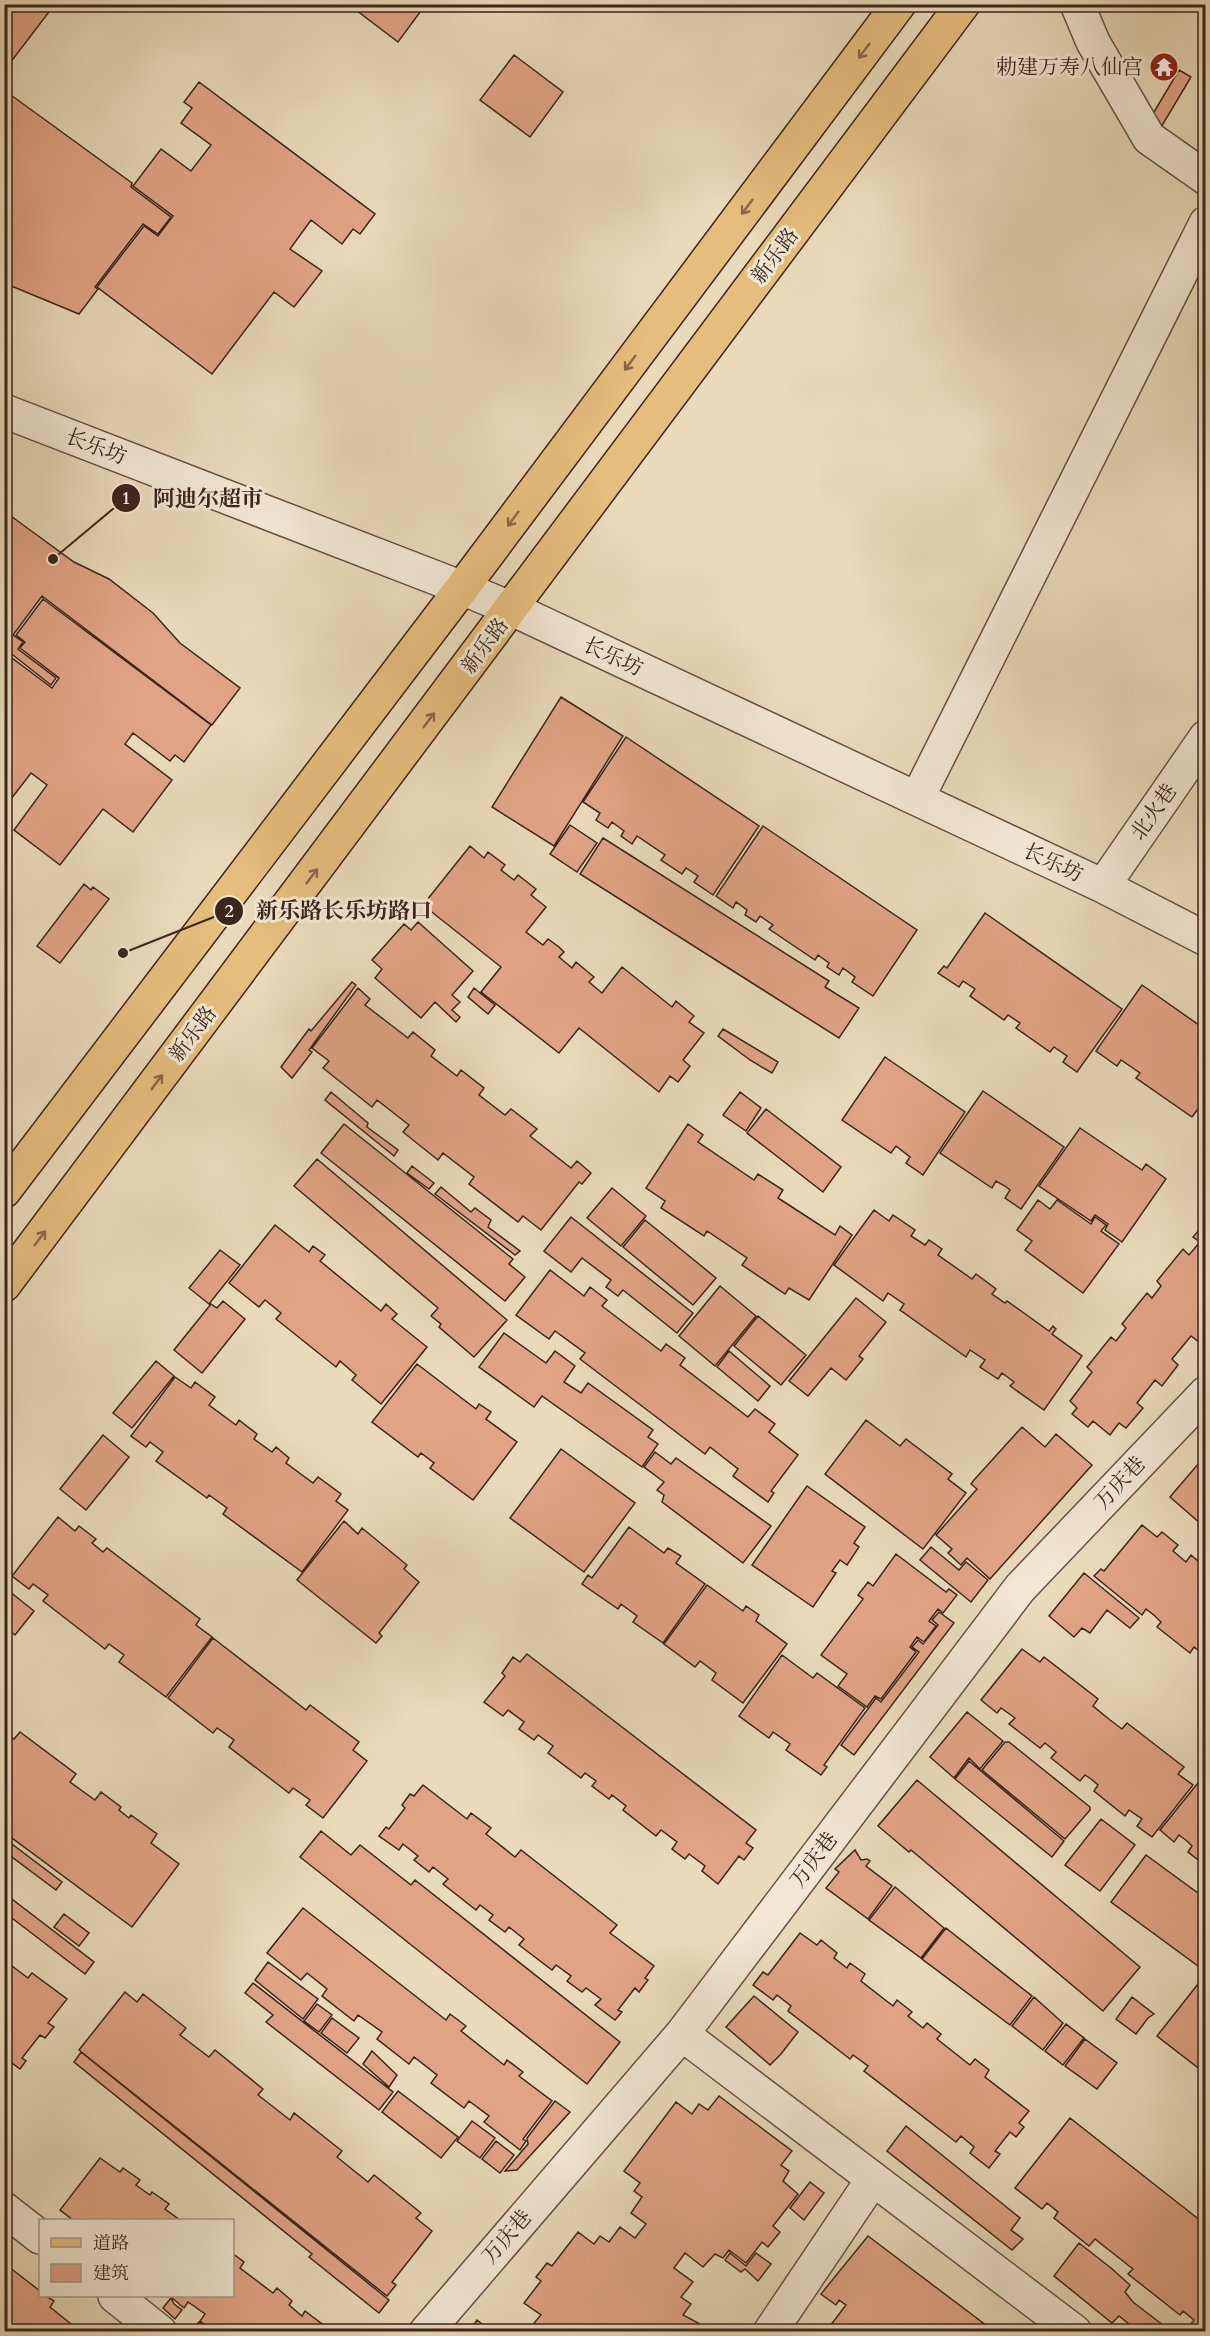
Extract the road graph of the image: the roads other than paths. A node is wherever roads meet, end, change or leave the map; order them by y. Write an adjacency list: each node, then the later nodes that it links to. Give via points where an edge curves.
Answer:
1 (899, 4): 7 (main road, one-way to 7)
2 (963, 4): 8 (main road, 新乐路)
3 (1077, 4): 4 (street, via 1093,42 1149,138)
4 (1206, 178)
5 (1206, 223): 10 (street)
6 (4, 411): 7 (street, 长乐坊)
7 (462, 588): 8 (street, 长乐坊); 13 (main road)
8 (512, 609): 10 (street, 长乐坊); 14 (main road, 新乐路, one-way to 8)
9 (1206, 737): 11 (street, 北火巷)
10 (917, 799): 11 (street, 长乐坊)
11 (1103, 886): 12 (street, 长乐坊)
12 (1206, 939)
13 (4, 1191)
14 (4, 1285)
15 (1206, 1393): 16 (street, 万庆巷, via 1020,1588)
16 (682, 2034): 17 (street); 22 (street, 万庆巷)
17 (873, 2179): 23 (street); 24 (street)
18 (4, 2209): 19 (street)
19 (39, 2236)
20 (118, 2297): 21 (street)
21 (160, 2331)
22 (426, 2331)
23 (770, 2331)
24 (1075, 2331)

